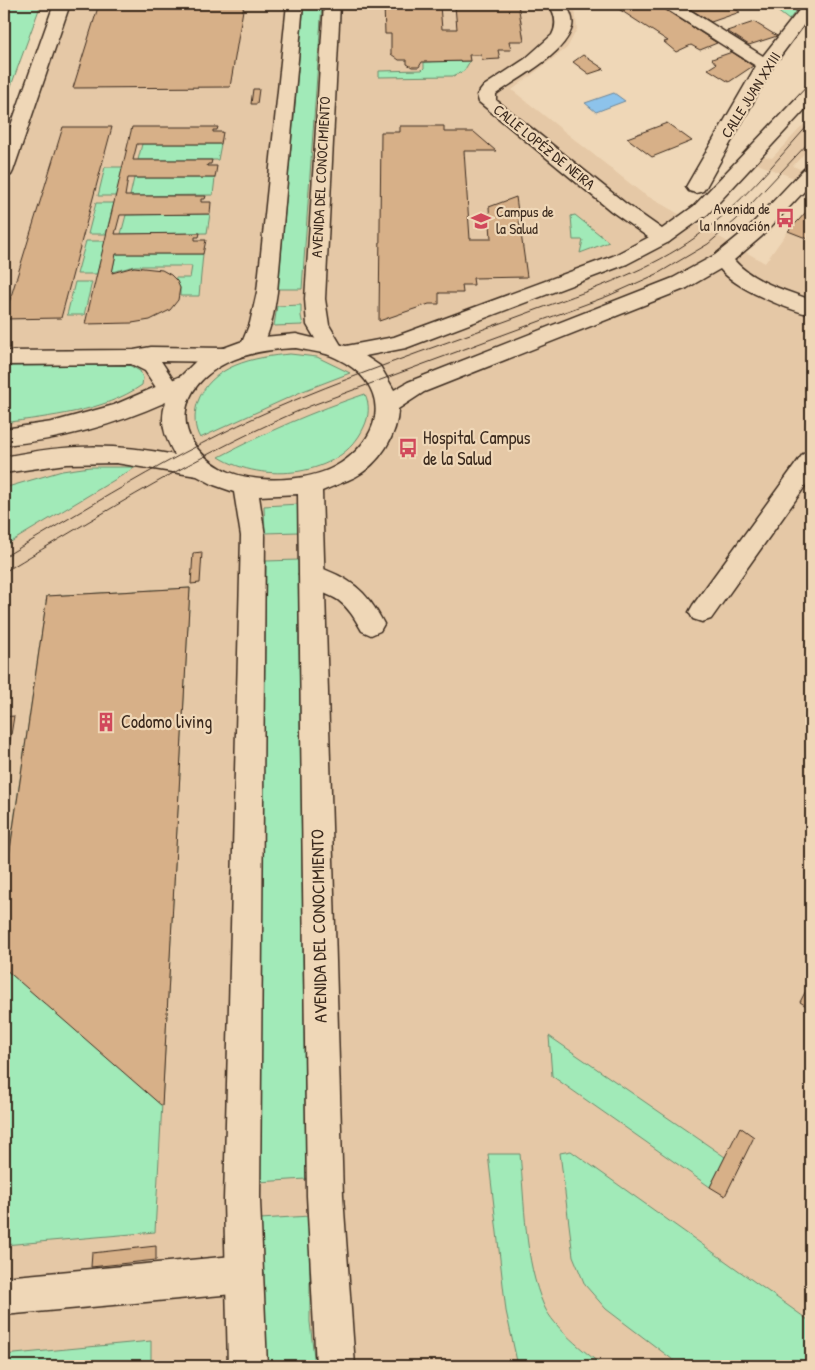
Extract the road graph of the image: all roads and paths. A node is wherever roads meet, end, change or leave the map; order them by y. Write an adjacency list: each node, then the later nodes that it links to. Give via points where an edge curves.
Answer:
1 (62, 4): 9 (main road)
2 (295, 4): 15 (main road, via 267,292 261,323)
3 (332, 4): 16 (main road, AVENIDA DEL CONOCIMIENTO, via 315,300 318,325)
4 (557, 4): 12 (main road, CALLE LOPÉZ DE NEIRA, via 564,23 559,37 490,90 486,96 488,102 618,207)
5 (669, 4): 7 (main road)
6 (811, 5): 7 (main road, CALLE JUAN XXIII)
7 (765, 65): 11 (main road, CALLE JUAN XXIII)
8 (811, 93): 12 (main road, via 701,210)
9 (4, 171)
10 (811, 173): 13 (main road, via 755,232)
11 (696, 187)
12 (662, 238): 16 (main road, via 620,260 408,340 371,350)
13 (722, 259): 14 (main road, via 734,274); 21 (main road, via 680,283 416,387)
14 (811, 308)
15 (252, 345): 16 (main road, via 296,341); 17 (main road)
16 (339, 350): 21 (main road, via 360,361 380,380)
17 (224, 355): 18 (main road, via 151,354); 20 (main road, via 202,368)
18 (134, 357): 19 (main road); 20 (main road, via 153,366)
19 (4, 358)
20 (179, 392): 22 (main road, via 76,425); 25 (main road, via 174,416 176,434 185,452)
21 (389, 404): 26 (main road, via 383,436 366,458 342,474)
22 (4, 437)
23 (811, 460): 29 (main road)
24 (4, 465): 25 (main road, via 89,454 144,458)
25 (202, 468): 27 (main road)
26 (310, 485): 27 (main road, via 283,489); 28 (main road, AVENIDA DEL CONOCIMIENTO)
27 (245, 487): 31 (main road, via 253,536 242,1201)
28 (312, 575): 30 (main road, via 354,596); 34 (main road, AVENIDA DEL CONOCIMIENTO, via 325,1196)
29 (702, 612)
30 (371, 624)
31 (244, 1274): 32 (main road); 33 (main road)
32 (4, 1296)
33 (247, 1366)
34 (336, 1366)

